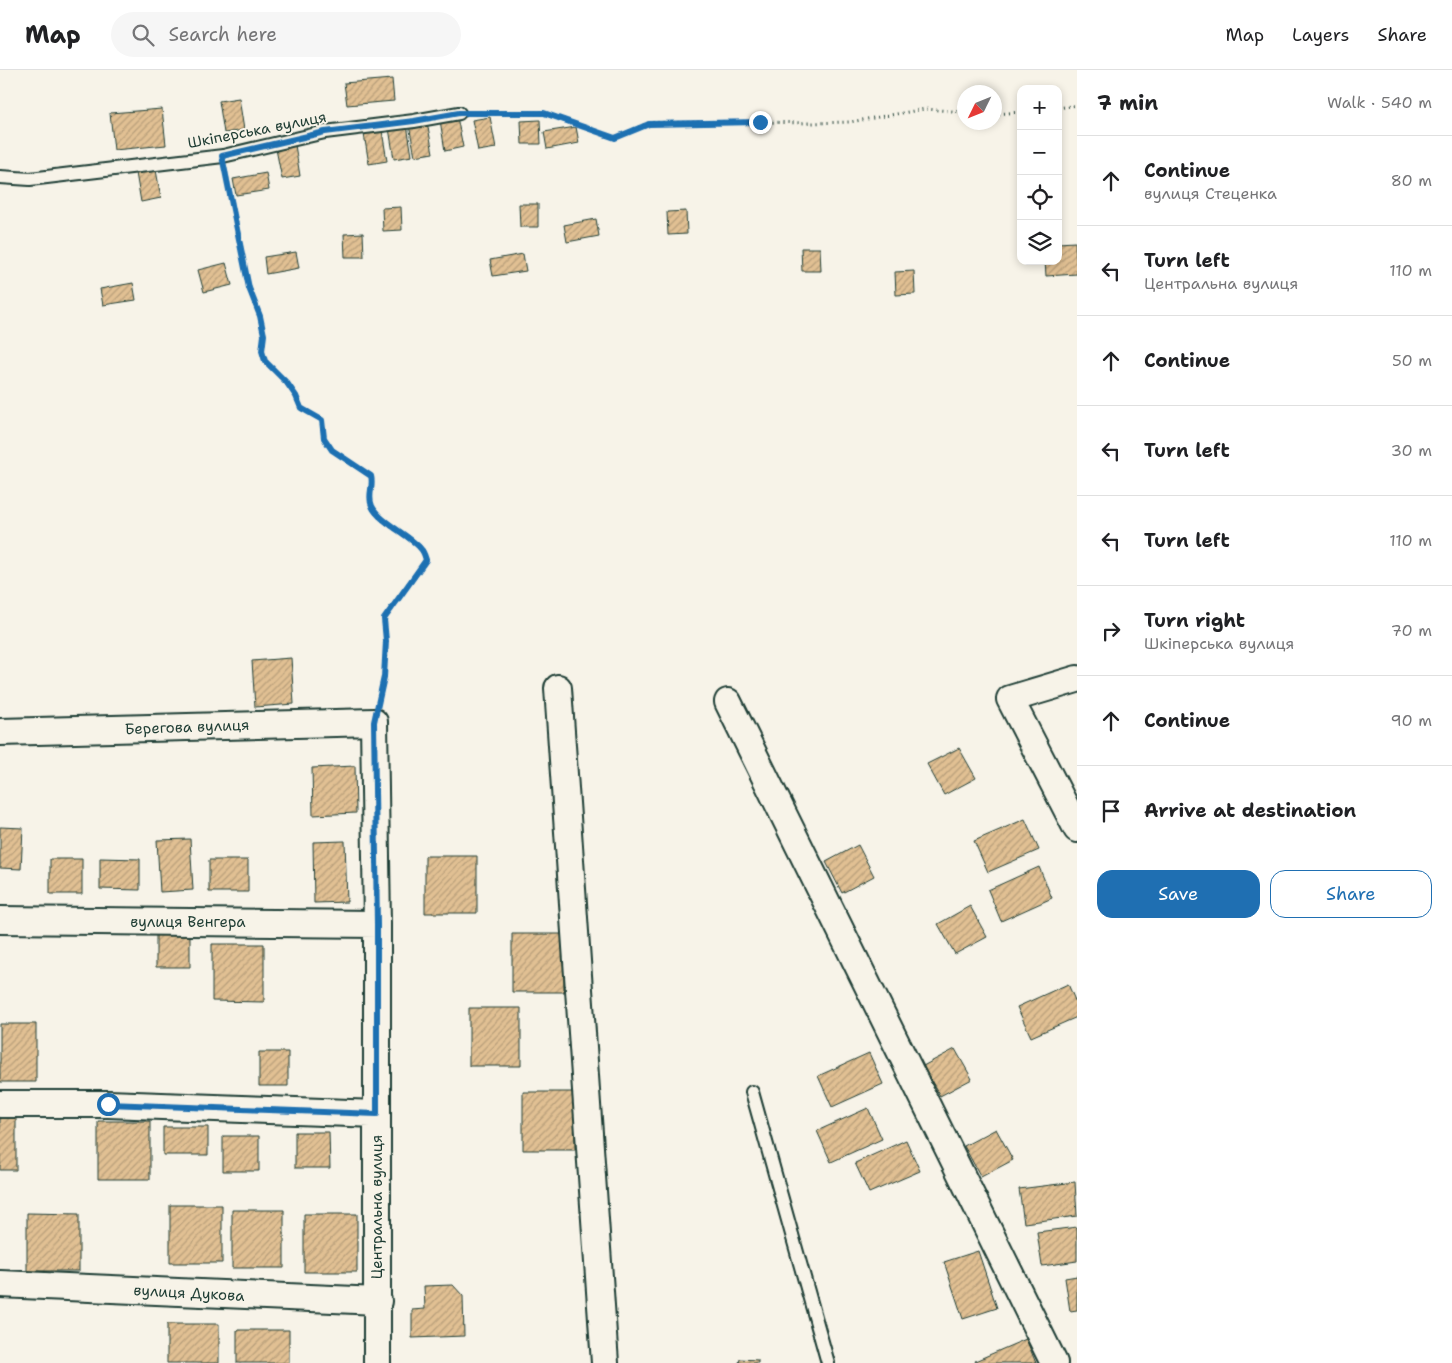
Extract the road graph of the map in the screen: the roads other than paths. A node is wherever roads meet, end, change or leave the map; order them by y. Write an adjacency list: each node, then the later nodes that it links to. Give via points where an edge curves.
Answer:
1 (459, 113): 2 (lane, Шкіперська вулиця, via 325,132 222,156 30,179)
2 (0, 177)
3 (1077, 679): 8 (street, via 1010,700)
4 (558, 688): 17 (street)
5 (728, 702): 19 (street)
6 (374, 722): 7 (street, Берегова вулиця); 10 (street, Центральна вулиця)
7 (0, 732)
8 (1077, 829)
9 (0, 920): 10 (street, вулиця Венгера)
10 (377, 924): 13 (street, Центральна вулиця)
11 (752, 1092): 18 (lane)
12 (0, 1104): 13 (street, via 108,1104)
13 (377, 1114): 15 (street, Центральна вулиця)
14 (0, 1284): 15 (street, вулиця Дукова)
15 (378, 1301): 16 (street, Центральна вулиця)
16 (377, 1363)
17 (605, 1363)
18 (828, 1363)
19 (1054, 1363)

